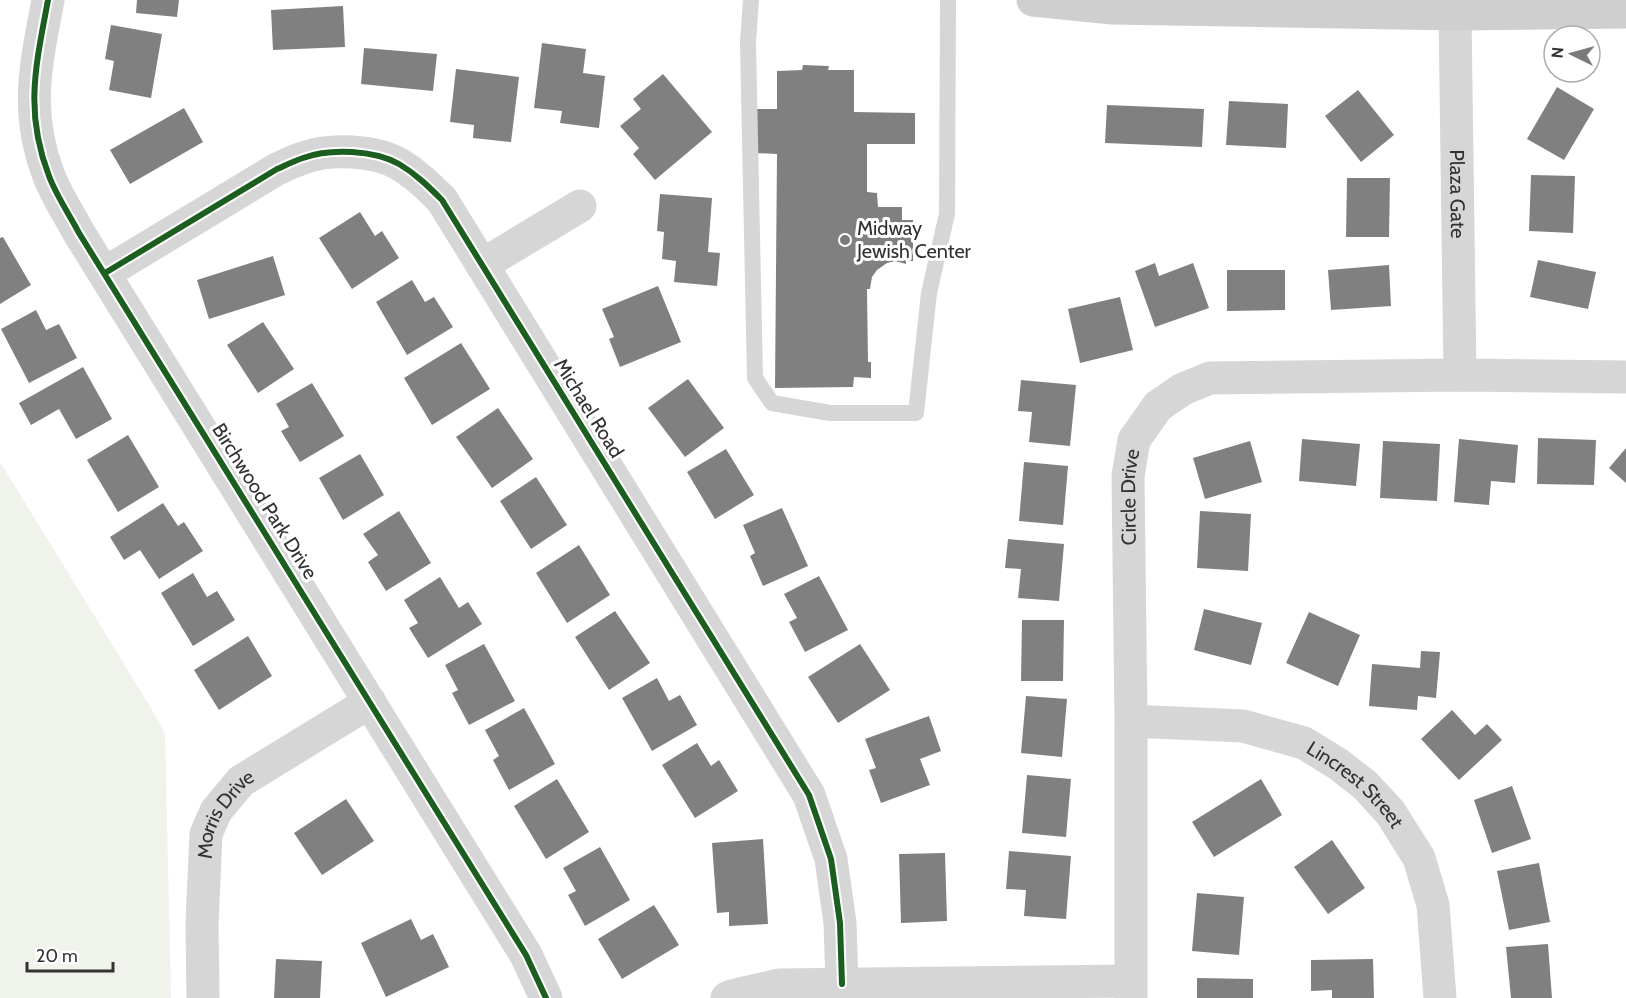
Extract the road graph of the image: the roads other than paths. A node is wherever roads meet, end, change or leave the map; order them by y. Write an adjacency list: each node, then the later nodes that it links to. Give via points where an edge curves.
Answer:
1 (48, 0): 9 (street, Birchwood Park Drive, via 33,84 37,140 49,178)
2 (752, 0): 3 (lane, via 748,42 755,378 772,403 830,413 916,413 929,293 947,214)
3 (948, 0)
4 (1034, 0): 6 (main road, via 1112,8)
5 (1626, 12): 6 (main road)
6 (1455, 14): 10 (street, Plaza Gate)
7 (580, 206): 8 (street)
8 (482, 265): 9 (street, Michael Road, via 442,200 426,183 398,163 362,152 331,152 304,157 277,169); 14 (street, Michael Road, via 808,795 831,859 840,923)
9 (105, 273): 12 (street, Birchwood Park Drive)
10 (1460, 375): 11 (street, Circle Drive); 13 (street, Circle Drive, via 1210,378 1183,388 1158,406 1134,440 1128,476)
11 (1626, 377)
12 (370, 702): 16 (street, Morris Drive, via 241,781 216,811 206,834); 17 (street, Birchwood Park Drive, via 526,954)
13 (1131, 721): 15 (street, Circle Drive); 19 (street, Lincrest Street, via 1243,726 1304,743 1365,785 1390,812 1419,858 1433,905)
14 (842, 984): 15 (street); 18 (street, via 779,985)
15 (1130, 989)
16 (203, 998)
17 (546, 998)
18 (726, 998)
19 (1440, 998)

